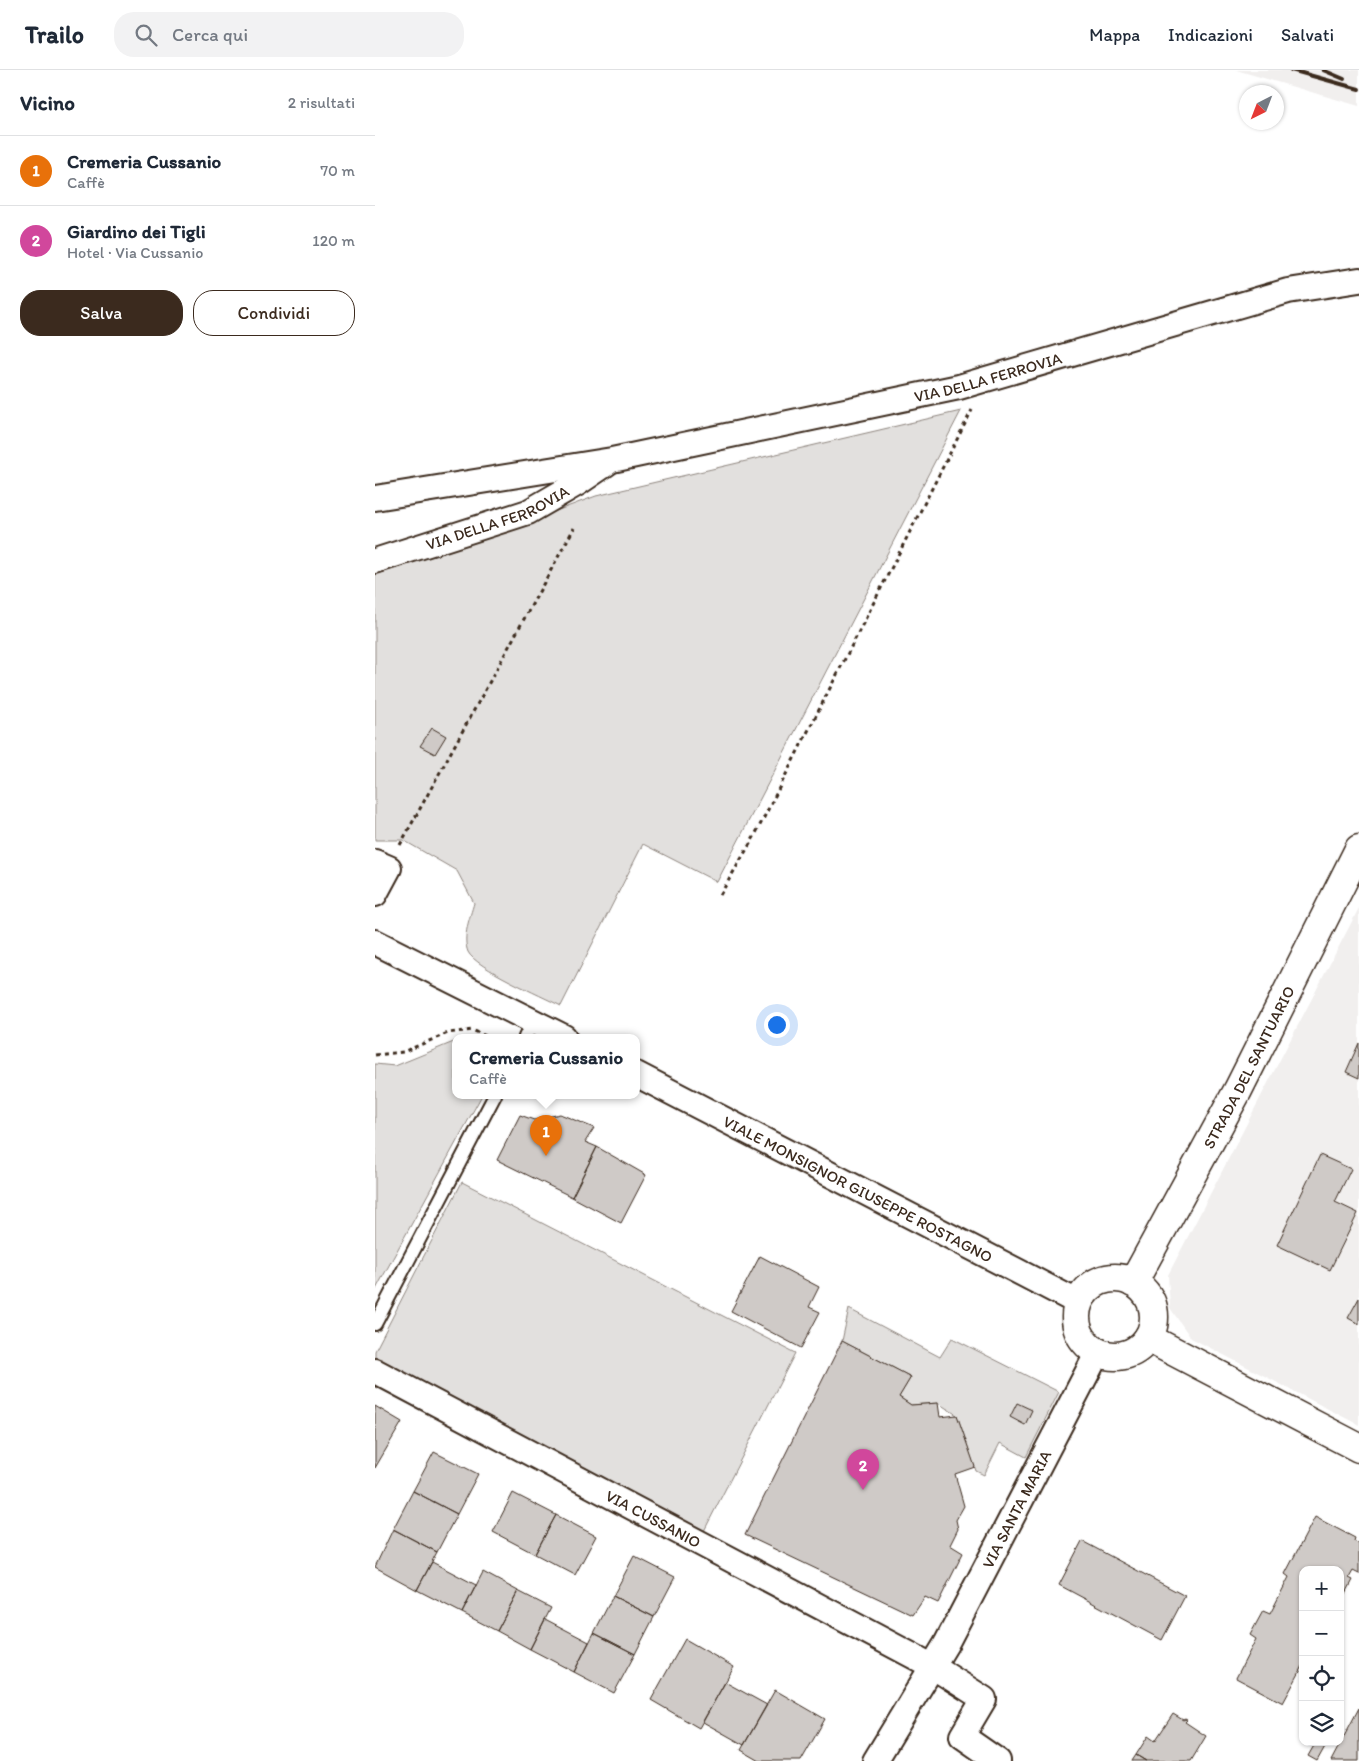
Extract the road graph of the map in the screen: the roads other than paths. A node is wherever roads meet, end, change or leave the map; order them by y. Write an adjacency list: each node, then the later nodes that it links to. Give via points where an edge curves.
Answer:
1 (1359, 280): 2 (street, VIA DELLA FERROVIA, via 1288,291 959,387)
2 (612, 460): 3 (street, VIA DELLA FERROVIA); 4 (street, VIA DELLA FERROVIA, via 527,512)
3 (375, 498)
4 (375, 561)
5 (1359, 848): 13 (street, STRADA DEL SANTUARIO, via 1238,1090)
6 (382, 865): 7 (street)
7 (375, 894)
8 (375, 942): 9 (street)
9 (529, 1029): 10 (street)
10 (551, 1034)
11 (640, 1076): 14 (street, VIALE MONSIGNOR GIUSEPPE ROSTAGNO)
12 (493, 1099): 15 (lane)
13 (1133, 1283): 14 (street, via 1108,1279 1086,1292); 16 (street, via 1151,1301 1153,1326)
14 (1079, 1303): 17 (street, via 1077,1325 1081,1336)
15 (375, 1324)
16 (1148, 1338): 17 (street, via 1132,1353 1109,1356); 19 (street)
17 (1098, 1352): 20 (street, VIA SANTA MARIA)
18 (375, 1371): 20 (street, VIA CUSSANIO)
19 (1359, 1448)
20 (932, 1666): 21 (street, VIA SANTA MARIA); 22 (street, via 985,1699 961,1736)
21 (875, 1761)
22 (998, 1761)

